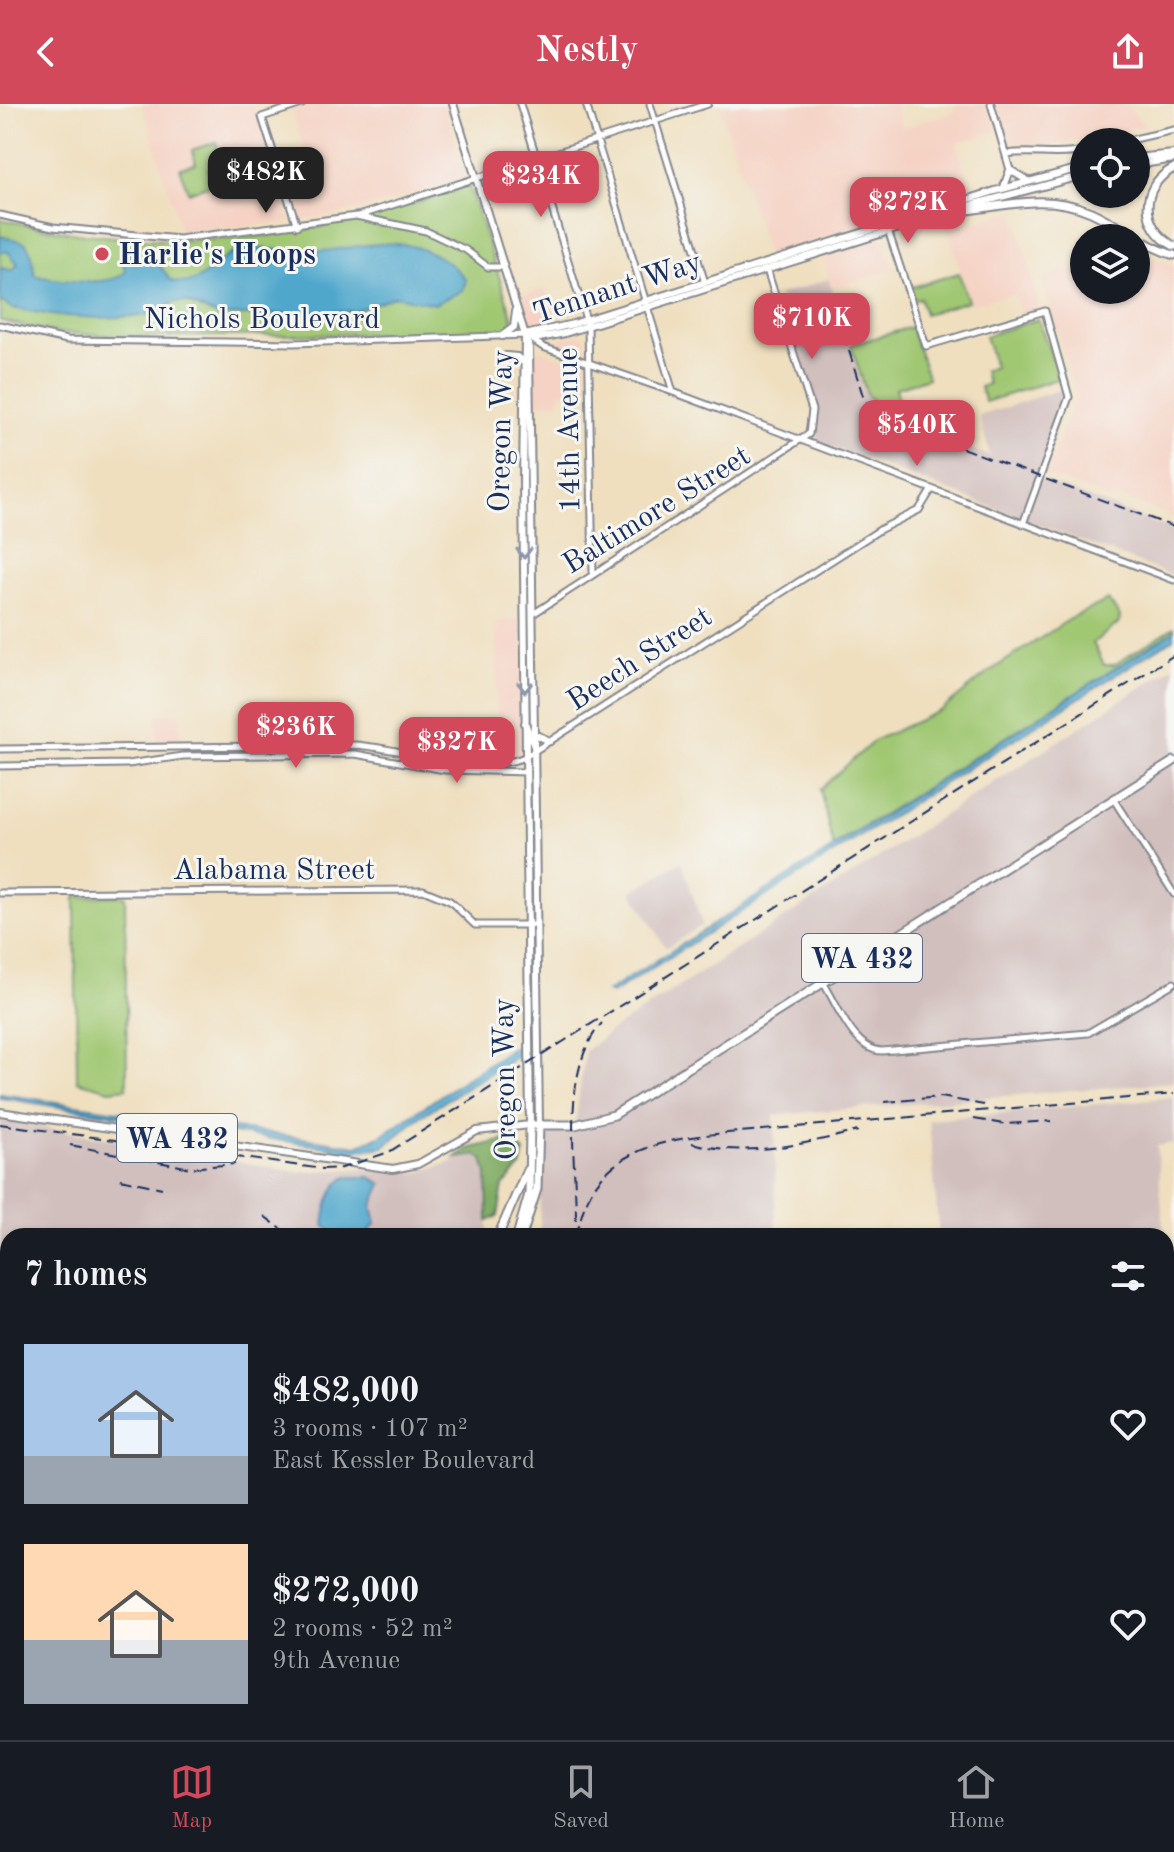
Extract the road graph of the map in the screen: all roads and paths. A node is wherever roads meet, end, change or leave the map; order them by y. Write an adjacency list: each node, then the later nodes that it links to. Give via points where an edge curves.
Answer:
1 (302, 104): 28 (street, via 262,117)
2 (453, 104): 21 (main road)
3 (520, 104): 15 (street, 14th Avenue)
4 (586, 104): 11 (street)
5 (650, 104): 8 (street)
6 (708, 104): 8 (street)
7 (991, 104): 12 (street)
8 (655, 121): 11 (street); 34 (street)
9 (1174, 130): 10 (street)
10 (1150, 135)
11 (597, 140): 15 (street); 35 (street)
12 (1006, 154): 13 (street); 19 (street)
13 (1070, 154)
14 (1174, 157): 16 (main road); 17 (main road)
15 (537, 158): 21 (street); 37 (street, 14th Avenue)
16 (1150, 158)
17 (1150, 162)
18 (1174, 168): 30 (highway, via 1156,182 1147,205 1154,230)
19 (1010, 170): 23 (main road); 24 (main road)
20 (1070, 170): 23 (main road, Tennant Way)
21 (475, 178): 27 (street); 32 (main road)
22 (1070, 179): 25 (main road, Tennant Way)
23 (1028, 181): 24 (main road, Tennant Way)
24 (1003, 188): 29 (main road, Tennant Way)
25 (950, 212): 29 (main road, Tennant Way); 31 (highway, via 1029,200 1060,203 1089,211)
26 (0, 215): 28 (street, via 53,227 179,239)
27 (356, 216): 28 (street); 32 (street, via 426,231 488,267)
28 (297, 226)
29 (887, 228): 33 (main road, Tennant Way); 34 (main road, Tennant Way); 47 (street, via 926,346 1045,311 1069,397)
30 (1174, 246)
31 (1174, 255)
32 (504, 267): 36 (main road)
33 (767, 270): 34 (main road, Tennant Way); 45 (street, via 812,410 811,431)
34 (706, 285): 35 (main road, Tennant Way)
35 (648, 303): 37 (main road, Tennant Way); 44 (street)
36 (517, 307): 39 (main road); 40 (main road, via 514,327)
37 (587, 323): 39 (main road, Tennant Way, via 543,337); 43 (street, 14th Avenue)
38 (0, 325): 40 (street, Nichols Boulevard, via 67,340 294,343)
39 (525, 335): 40 (street, Nichols Boulevard); 42 (main road, Oregon Way); 43 (street); 50 (main road, Oregon Way)
40 (502, 336)
41 (506, 356): 42 (main road)
42 (523, 362): 51 (main road, Oregon Way, one-way to 51)
43 (590, 364): 44 (street); 48 (street, 14th Avenue)
44 (673, 392): 45 (street)
45 (801, 441): 46 (street); 48 (street, Baltimore Street)
46 (932, 489): 47 (street); 53 (street, Beech Street, via 919,510 881,529)
47 (1023, 524): 49 (street)
48 (593, 574): 50 (street, Baltimore Street)
49 (1174, 580)
50 (533, 614): 52 (main road, Oregon Way)
51 (525, 723): 55 (main road); 56 (main road, Oregon Way)
52 (535, 734): 53 (main road); 55 (main road, Oregon Way)
53 (550, 741): 55 (street, Beech Street)
54 (0, 749): 56 (street, Beech Street, via 355,745 448,761 513,762)
55 (536, 751): 56 (street, Beech Street); 65 (main road, Oregon Way)
56 (525, 757): 59 (street); 60 (main road, Oregon Way)
57 (1174, 761): 61 (highway, WA 432)
58 (0, 766): 59 (street, via 355,754 445,770)
59 (505, 772): 60 (street)
60 (526, 772): 64 (main road, Oregon Way)
61 (1114, 800): 63 (street); 66 (highway, WA 432)
62 (0, 893): 64 (street, Alabama Street, via 423,890 450,901 475,925)
63 (1174, 894)
64 (526, 925): 65 (street, Alabama Street); 69 (main road, Oregon Way)
65 (535, 925): 69 (main road, Oregon Way)
66 (823, 982): 67 (street, via 860,1042 871,1050 1088,1033); 69 (highway, WA 432, via 614,1115 585,1124)
67 (1174, 983)
68 (0, 1112): 69 (main road, WA 432, via 393,1169 418,1164 477,1131)
69 (535, 1125): 70 (highway, Oregon Way); 73 (highway, Oregon Way, via 537,1189)
70 (530, 1160): 71 (highway); 72 (highway, Oregon Way)
71 (502, 1228)
72 (522, 1228)
73 (523, 1228)

